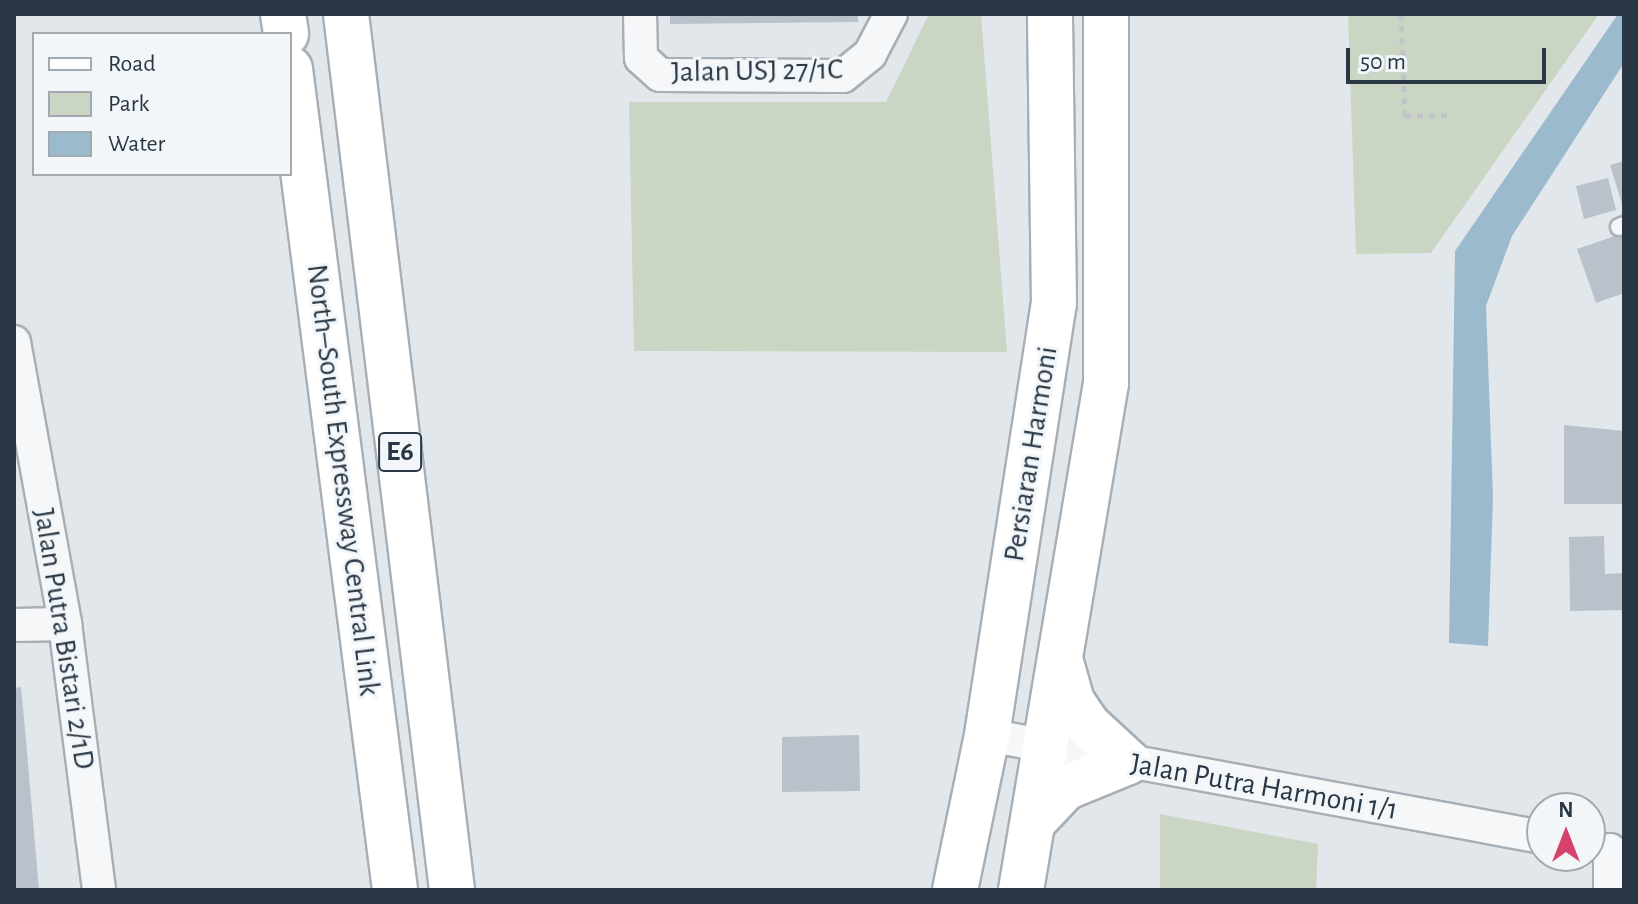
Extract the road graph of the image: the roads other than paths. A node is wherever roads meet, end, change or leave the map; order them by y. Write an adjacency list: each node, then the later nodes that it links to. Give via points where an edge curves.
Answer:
1 (346, 14): 19 (main road, North–South Expressway Central Link / E6)
2 (640, 14): 3 (street, Jalan USJ 27/1C, via 641,58 660,75 843,76 870,54)
3 (891, 14)
4 (1050, 14): 11 (main road, Persiaran Harmoni, via 1054,304)
5 (1106, 14): 10 (main road, Persiaran Harmoni, via 1106,383)
6 (292, 85): 18 (main road, North–South Expressway Central Link / E6)
7 (14, 342): 8 (street, Jalan Putra Bistari 2/1D)
8 (65, 624): 9 (street); 17 (street, Jalan Putra Bistari 2/1D)
9 (14, 625)
10 (1059, 653): 12 (main road, Persiaran Harmoni); 13 (main road, via 1072,701 1088,725)
11 (987, 735): 12 (street, Jalan Putra Harmoni 1/1); 20 (main road, Persiaran Harmoni)
12 (1046, 746): 13 (street, Jalan Putra Harmoni 1/1); 14 (main road, Persiaran Harmoni)
13 (1128, 762): 14 (main road, via 1065,788); 15 (street, Jalan Putra Harmoni 1/1)
14 (1034, 821): 21 (main road, Persiaran Harmoni)
15 (1526, 834)
16 (1608, 849): 22 (street)
17 (99, 890)
18 (395, 890)
19 (452, 890)
20 (955, 890)
21 (1021, 890)
22 (1610, 890)

